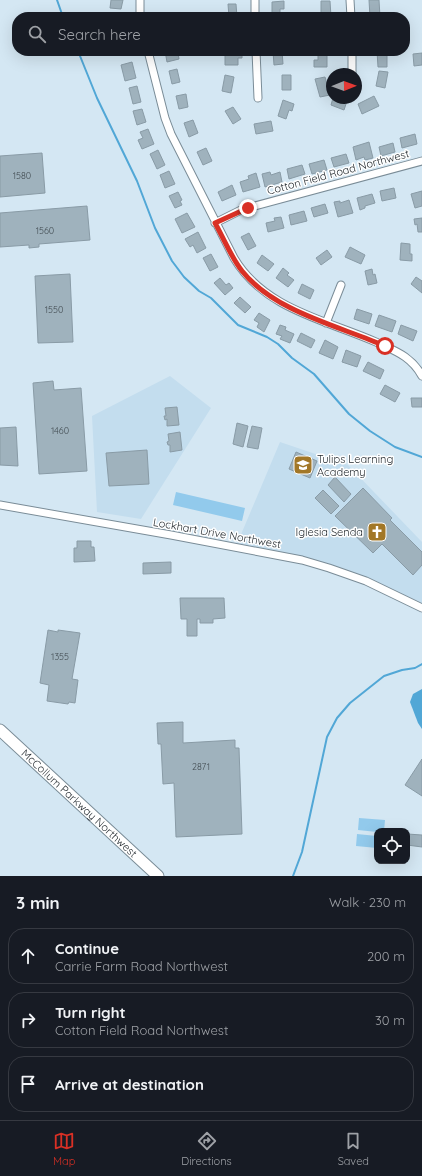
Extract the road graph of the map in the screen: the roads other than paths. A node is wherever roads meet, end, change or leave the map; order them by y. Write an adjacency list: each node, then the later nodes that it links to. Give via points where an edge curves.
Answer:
1 (140, 0): 4 (street)
2 (255, 0): 5 (street)
3 (350, 0): 6 (street)
4 (140, 12)
5 (255, 12)
6 (350, 12)
7 (149, 56): 13 (street, via 168,126)
8 (256, 56): 11 (street)
9 (352, 56): 10 (street)
10 (352, 68)
11 (258, 98)
12 (422, 161): 13 (street, Cotton Field Road Northwest, via 255,206)
13 (215, 223): 15 (street, via 236,262 254,284 281,303)
14 (341, 286): 15 (street)
15 (326, 323): 16 (street, via 404,355 414,363)
16 (422, 376)
17 (0, 506): 18 (street, Lockhart Drive Northwest, via 302,560 366,581)
18 (422, 608)
19 (0, 730): 20 (main road, McCollum Parkway Northwest)
20 (158, 876)

